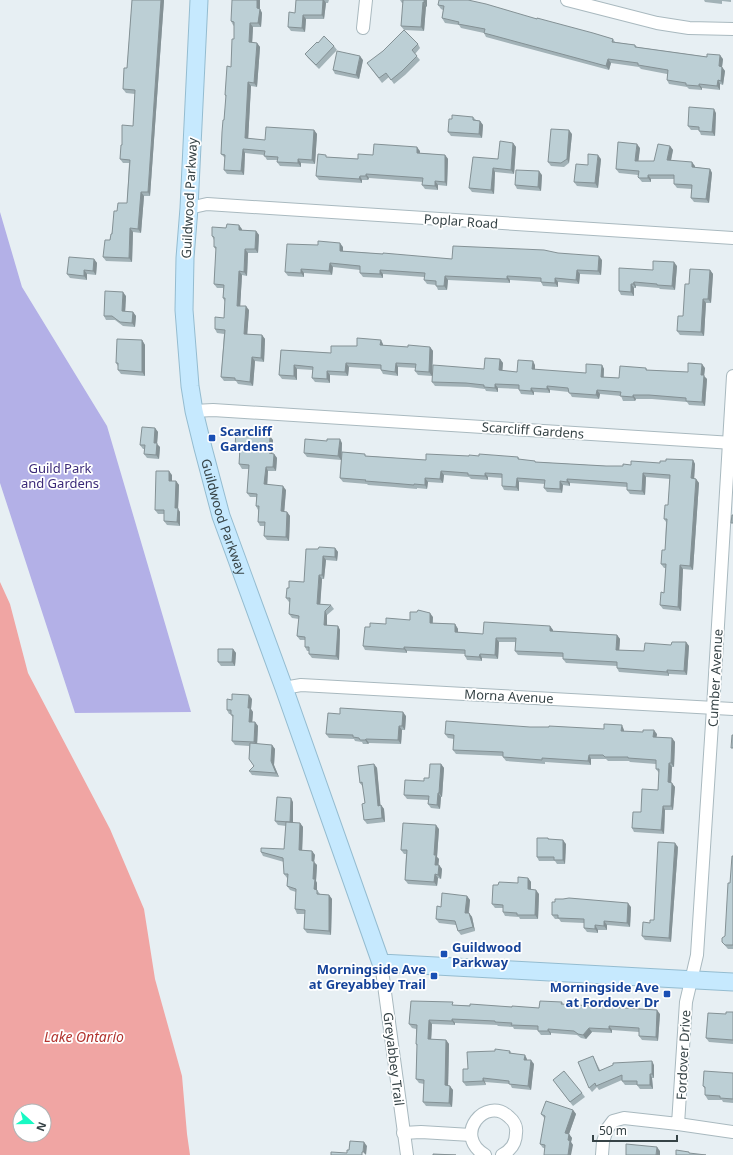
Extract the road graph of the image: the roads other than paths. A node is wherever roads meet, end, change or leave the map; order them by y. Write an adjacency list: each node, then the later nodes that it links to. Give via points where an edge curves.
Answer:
1 (199, 0): 6 (street, Guildwood Parkway)
2 (366, 0): 4 (street)
3 (567, 0): 5 (street, via 657,23 689,28)
4 (364, 28)
5 (733, 29)
6 (189, 208): 7 (street, Poplar Road, via 207,204); 9 (street, Guildwood Parkway, via 184,310)
7 (733, 238)
8 (733, 376): 10 (street, Cumber Avenue)
9 (194, 411): 10 (street, Scarcliff Gardens, via 213,410); 11 (street, Guildwood Parkway, via 221,516)
10 (731, 443): 12 (street, Cumber Avenue)
11 (284, 688): 12 (street, Morna Avenue, via 301,685); 14 (street, Guildwood Parkway)
12 (713, 708): 13 (street, Morna Avenue); 15 (street, Cumber Avenue, via 697,955)
13 (733, 709)
14 (381, 963): 15 (street); 19 (street, Greyabbey Trail)
15 (692, 980): 16 (street); 17 (street, Fordover Drive, via 686,1002)
16 (733, 982)
17 (678, 1124): 18 (street); 24 (street, via 624,1118 613,1121 607,1129)
18 (733, 1132)
19 (403, 1133): 20 (street); 21 (street, Greyabbey Trail)
20 (471, 1135): 22 (street, via 478,1151); 23 (street, via 473,1123 483,1113 504,1113 514,1123 516,1138 513,1146)
21 (407, 1155)
22 (485, 1155)
23 (502, 1155)
24 (602, 1155)

